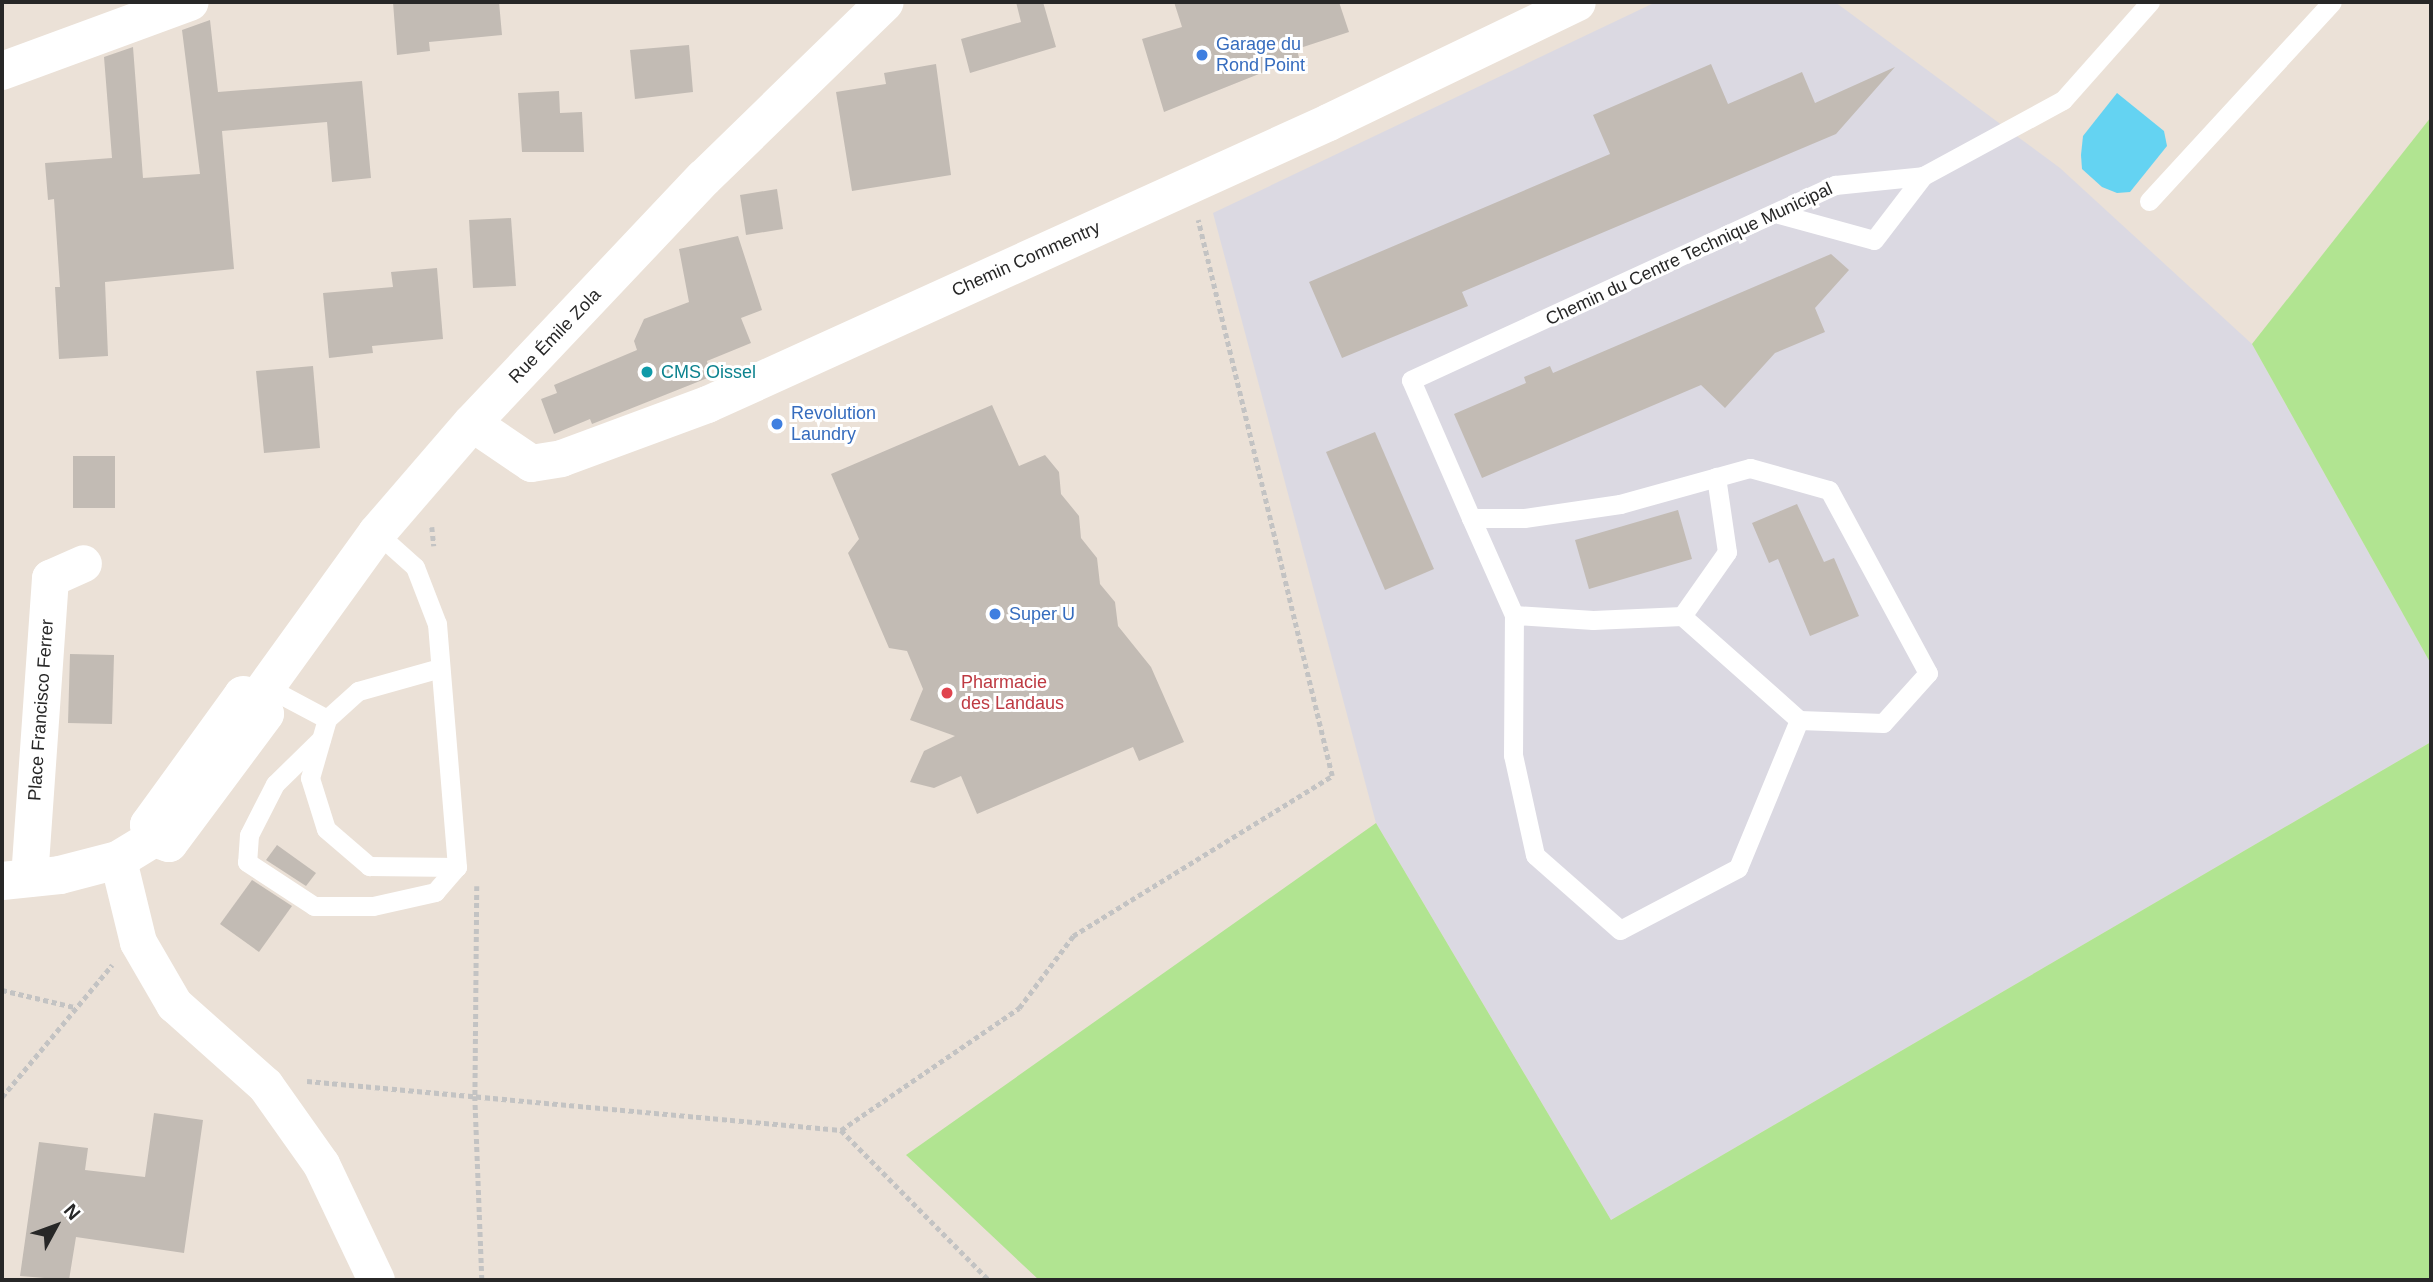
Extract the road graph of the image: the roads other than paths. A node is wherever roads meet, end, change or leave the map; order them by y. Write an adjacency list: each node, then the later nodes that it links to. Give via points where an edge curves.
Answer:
1 (190, 2): 6 (main road)
2 (885, 2): 10 (main road, Rue Émile Zola, via 704,178)
3 (1577, 2): 10 (street, Chemin Commentry, via 707,404 561,458 531,463)
4 (2150, 2): 7 (lane, Chemin du Centre Technique Municipal, via 2063,100)
5 (2332, 2): 8 (lane)
6 (2, 71)
7 (1923, 176): 9 (lane, Chemin du Centre Technique Municipal, via 1835,185); 9 (lane, via 1874,240)
8 (2149, 201)
9 (1779, 215): 12 (lane, Chemin du Centre Technique Municipal, via 1411,380)
10 (472, 423): 13 (main road, Rue Émile Zola)
11 (1716, 477): 12 (lane, via 1620,504 1524,518); 16 (lane, via 1727,552); 20 (lane, via 1750,468 1829,491 1928,673 1883,723)
12 (1471, 518): 15 (lane, Chemin du Centre Technique Municipal)
13 (377, 533): 17 (lane, via 415,567 437,624); 18 (main road, Rue Émile Zola)
14 (83, 563): 24 (street, Place Francisco Ferrer, via 50,578)
15 (1514, 615): 16 (lane, via 1593,620); 20 (lane, Chemin du Centre Technique Municipal, via 1513,755 1535,855 1620,930 1738,868)
16 (1682, 616): 20 (lane)
17 (440, 668): 19 (lane, via 358,691); 23 (lane)
18 (261, 692): 19 (lane); 22 (main road, Rue Émile Zola, via 243,695 149,825 154,838)
19 (327, 719): 21 (lane)
20 (1799, 720)
21 (321, 739): 23 (lane, via 310,778 326,829 369,866); 23 (lane, via 275,783 249,835 247,862 314,906 373,906 435,892)
22 (118, 860): 24 (main road, Rue Émile Zola, via 60,875); 25 (street, via 138,942 174,1004 265,1086 321,1164)
23 (457, 867)
24 (15, 880)
25 (376, 1280)

